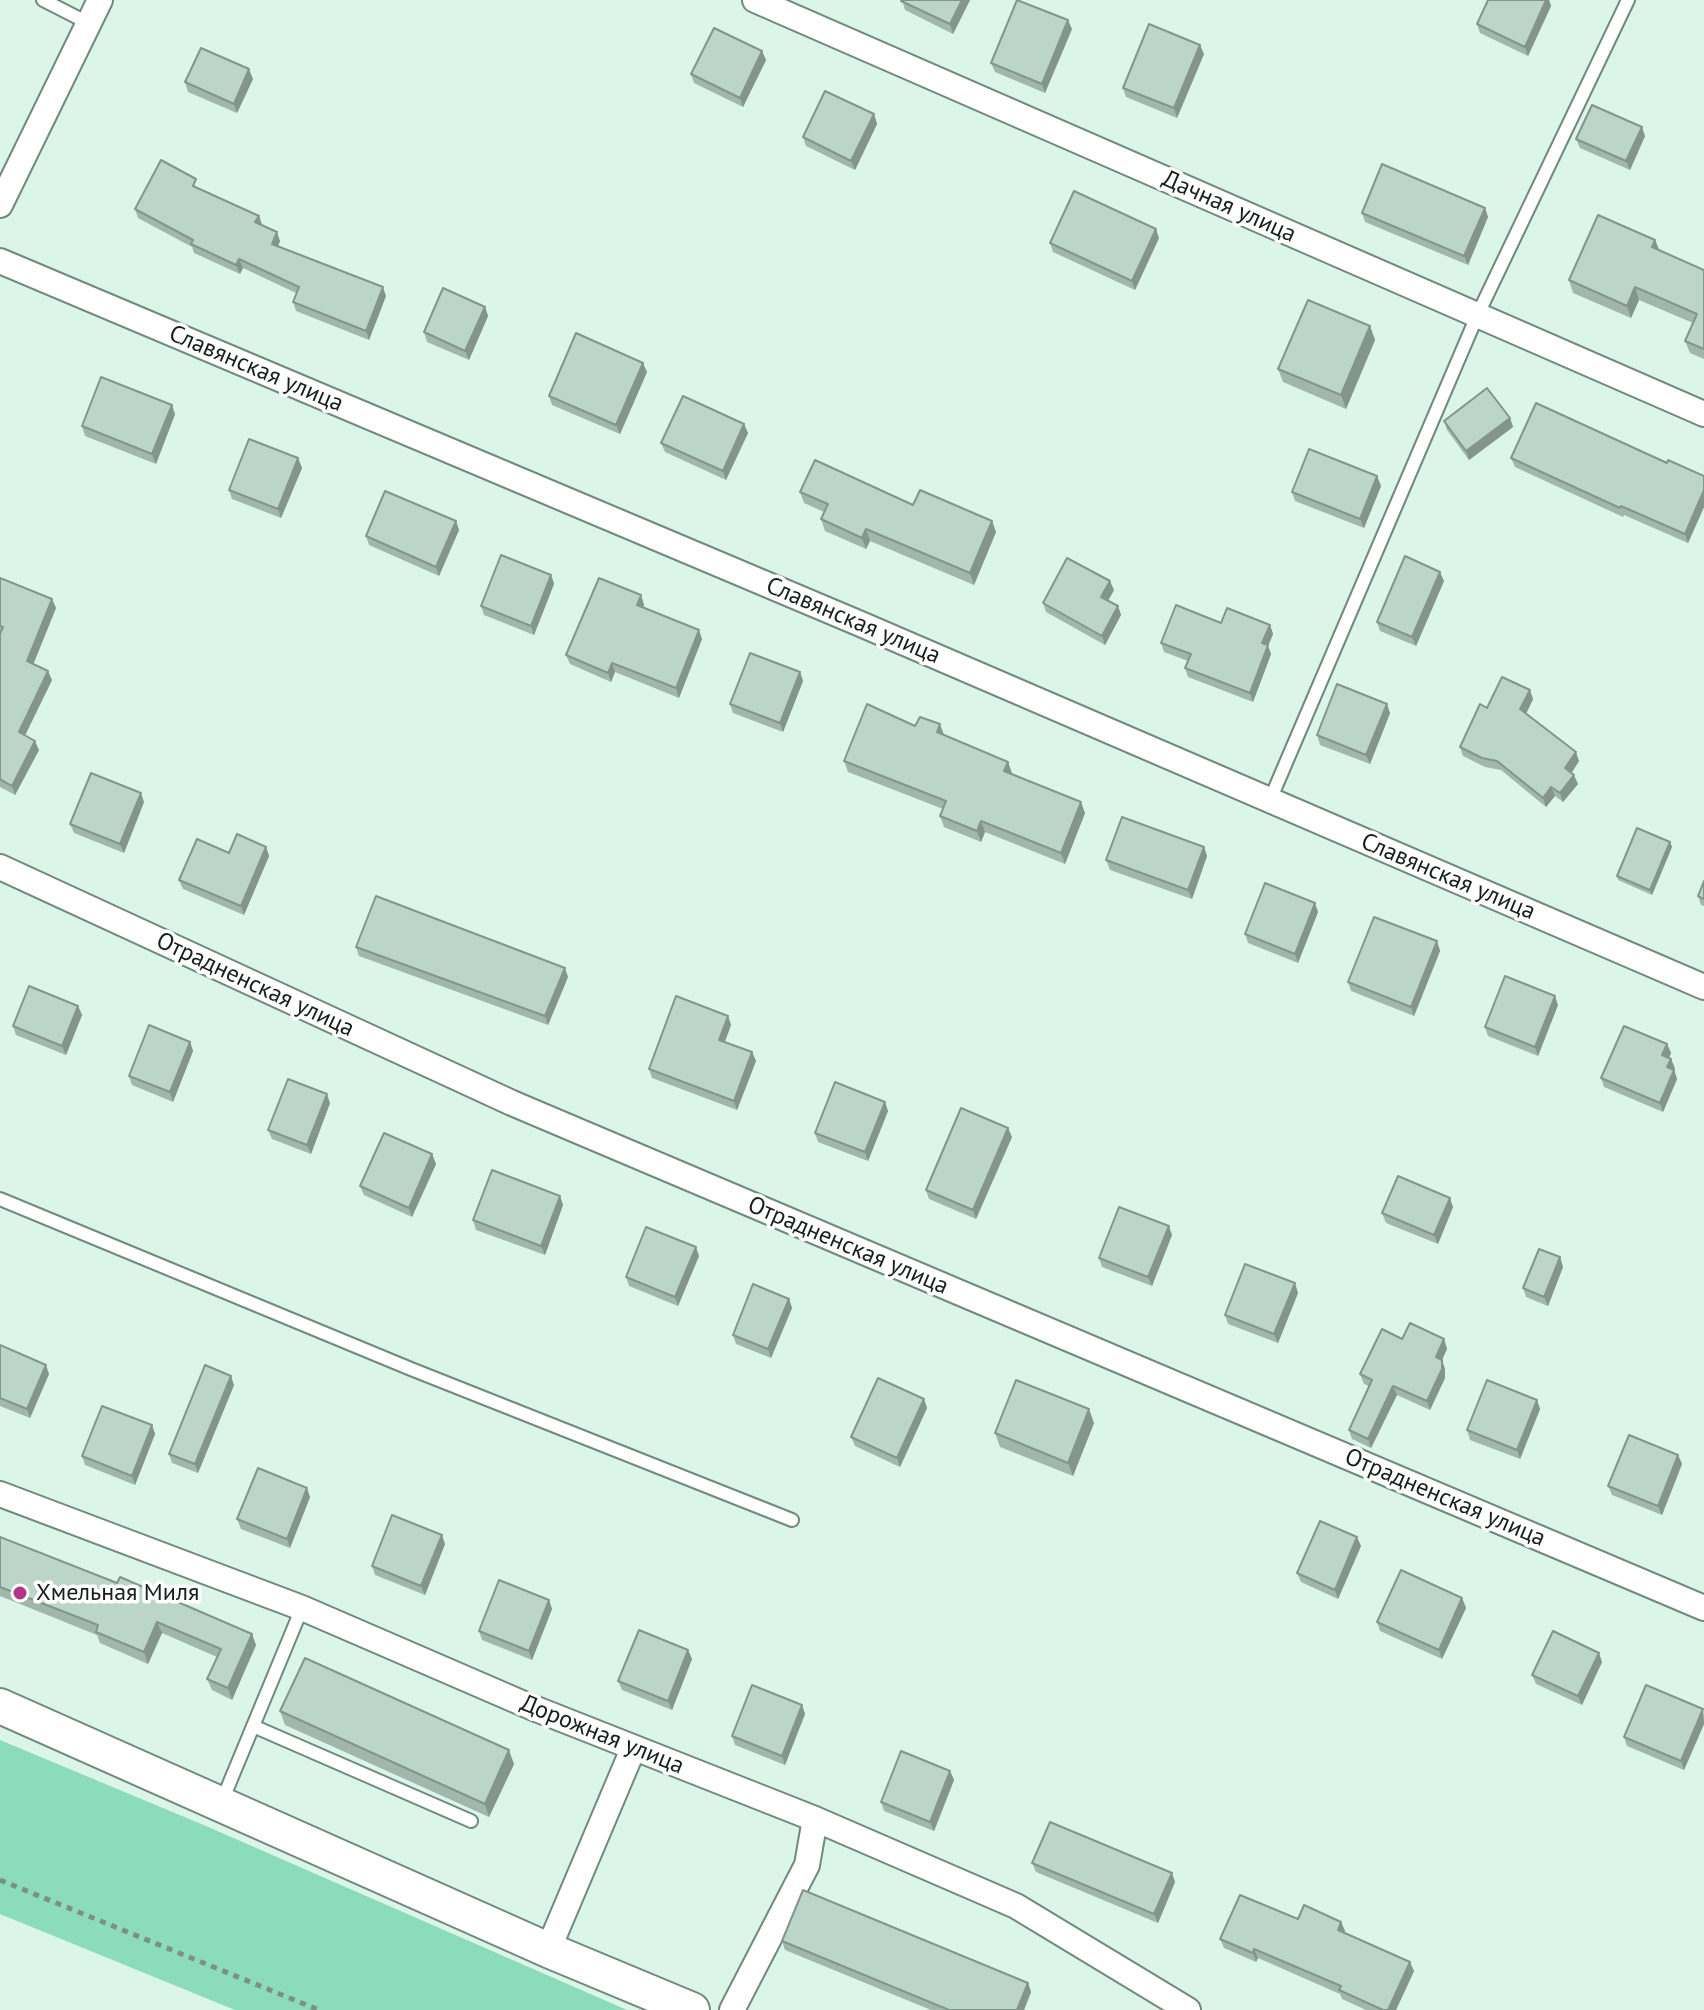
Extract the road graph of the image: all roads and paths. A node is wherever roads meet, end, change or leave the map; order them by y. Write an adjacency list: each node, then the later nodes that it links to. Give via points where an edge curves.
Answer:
1 (43, 0): 5 (lane)
2 (100, 0): 5 (street)
3 (755, 0): 8 (street, Дачная улица)
4 (1628, 0): 8 (lane)
5 (90, 24): 6 (street)
6 (0, 205)
7 (0, 261): 10 (street, Славянская улица)
8 (1477, 316): 9 (street, Дачная улица); 10 (lane)
9 (1704, 414)
10 (1270, 800): 12 (street, Славянская улица)
11 (0, 867): 17 (street, Отрадненская улица, via 512,1103)
12 (1704, 987)
13 (0, 1199): 15 (lane)
14 (0, 1494): 16 (street, Дорожная улица)
15 (792, 1520)
16 (302, 1608): 19 (lane); 20 (street, Дорожная улица)
17 (1704, 1608)
18 (0, 1706): 21 (street)
19 (253, 1726): 21 (lane); 23 (lane)
20 (633, 1749): 22 (street, Дорожная улица); 25 (street)
21 (221, 1804): 25 (street)
22 (815, 1819): 28 (street, via 807,1865); 29 (street, Дорожная улица, via 1016,1906)
23 (471, 1821)
24 (0, 1880): 26 (path)
25 (548, 1950): 27 (street)
26 (319, 2010)
27 (692, 2010)
28 (732, 2010)
29 (1188, 2010)

